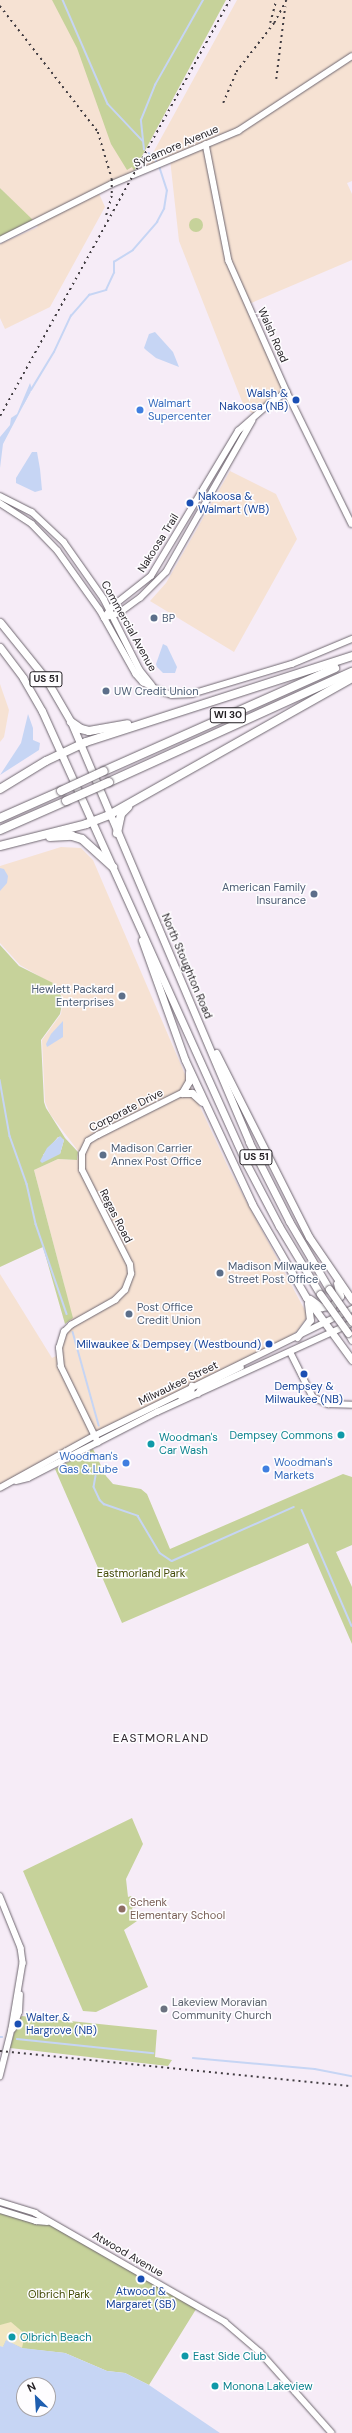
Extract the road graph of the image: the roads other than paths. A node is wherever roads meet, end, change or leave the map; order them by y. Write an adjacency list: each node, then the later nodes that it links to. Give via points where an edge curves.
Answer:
1 (352, 56): 2 (street, Sycamore Avenue, via 238,131)
2 (206, 144): 3 (street, Sycamore Avenue, via 112,184); 4 (street, Walsh Road, via 225,250)
3 (0, 240)
4 (288, 392): 5 (street, Nakoosa Trail); 8 (street, Walsh Road)
5 (256, 415): 9 (street, Nakoosa Trail, via 230,442 151,576); 10 (street, Nakoosa Trail, via 166,572 140,598)
6 (0, 496): 9 (street, Commercial Avenue, via 32,512 52,530 76,558)
7 (0, 503): 11 (street, Commercial Avenue, via 27,521 49,541)
8 (352, 524)
9 (110, 610): 10 (street, Commercial Avenue); 11 (street, Nakoosa Trail)
10 (113, 616): 11 (street, Nakoosa Trail); 19 (street, Commercial Avenue, via 141,672)
11 (104, 618): 19 (street, Commercial Avenue, via 136,674 143,682)
12 (0, 622): 21 (main road, North Stoughton Road / US 51, via 46,679)
13 (352, 639): 19 (street, Commercial Avenue, via 292,664 192,694 172,695)
14 (0, 647): 23 (main road, US 51, via 32,692)
15 (352, 656): 20 (highway)
16 (352, 660): 27 (highway, WI 30, bridge)
17 (352, 672): 29 (highway, WI 30, bridge)
18 (352, 678): 25 (highway)
19 (153, 687)
20 (169, 715): 21 (highway, via 93,731 81,729); 22 (highway)
21 (71, 722): 22 (main road, North Stoughton Road / US 51)
22 (79, 745): 23 (highway); 26 (main road, North Stoughton Road / US 51)
23 (62, 754): 24 (highway); 28 (main road, US 51)
24 (0, 789)
25 (133, 803): 26 (highway); 30 (highway, via 121,814)
26 (109, 815): 28 (highway); 30 (main road, North Stoughton Road / US 51)
27 (0, 818)
28 (92, 822): 31 (highway); 33 (main road, US 51)
29 (0, 830)
30 (117, 833): 35 (main road, North Stoughton Road / US 51)
31 (14, 842): 32 (highway); 33 (highway, via 72,836 89,843)
32 (0, 846)
33 (113, 867): 34 (main road, US 51)
34 (128, 898): 36 (main road); 47 (main road, US 51, bridge, via 247,1165 278,1226 320,1294)
35 (198, 1017): 40 (main road, via 280,1182 309,1237); 44 (main road, North Stoughton Road / US 51, bridge, via 260,1167)
36 (185, 1060): 37 (main road, via 190,1077); 38 (main road)
37 (182, 1093): 38 (main road, via 196,1095); 39 (street, Corporate Drive, via 98,1135 88,1141)
38 (210, 1115): 41 (main road, via 252,1204)
39 (83, 1150): 56 (street, Regas Road, via 82,1170 130,1266 131,1278 125,1290 115,1300 71,1324 64,1332 59,1348 61,1367)
40 (334, 1275): 41 (main road, via 341,1293 336,1304 325,1308); 42 (main road)
41 (306, 1297): 45 (main road); 48 (main road, via 310,1320)
42 (352, 1300)
43 (352, 1309): 45 (street, Milwaukee Street)
44 (352, 1322): 46 (street, Milwaukee Street)
45 (324, 1323): 46 (main road); 48 (street, Milwaukee Street)
46 (332, 1333): 49 (street, Milwaukee Street); 51 (main road)
47 (350, 1336)
48 (297, 1337): 50 (street, Milwaukee Street)
49 (291, 1353): 53 (street, Milwaukee Street); 54 (street, via 313,1397 328,1404)
50 (257, 1356): 52 (street, Milwaukee Street); 53 (street, via 230,1374 202,1386)
51 (352, 1360)
52 (192, 1386): 55 (street, via 188,1393); 56 (street, Milwaukee Street)
53 (198, 1394): 55 (street, Milwaukee Street)
54 (352, 1405)
55 (153, 1414): 57 (street, Milwaukee Street)
56 (94, 1436): 57 (street); 58 (street, Milwaukee Street)
57 (98, 1443): 58 (street, Milwaukee Street, via 28,1478)
58 (16, 1481): 59 (street, Milwaukee Street)
59 (0, 1488)
60 (0, 1896): 61 (street, via 22,1951 23,1963 12,2029)
61 (0, 2077)
62 (0, 2202): 64 (street, Atwood Avenue, via 35,2213)
63 (0, 2210): 64 (street, Atwood Avenue)
64 (48, 2222): 65 (street, Atwood Avenue, via 80,2237 225,2322 260,2352)
65 (332, 2433)

